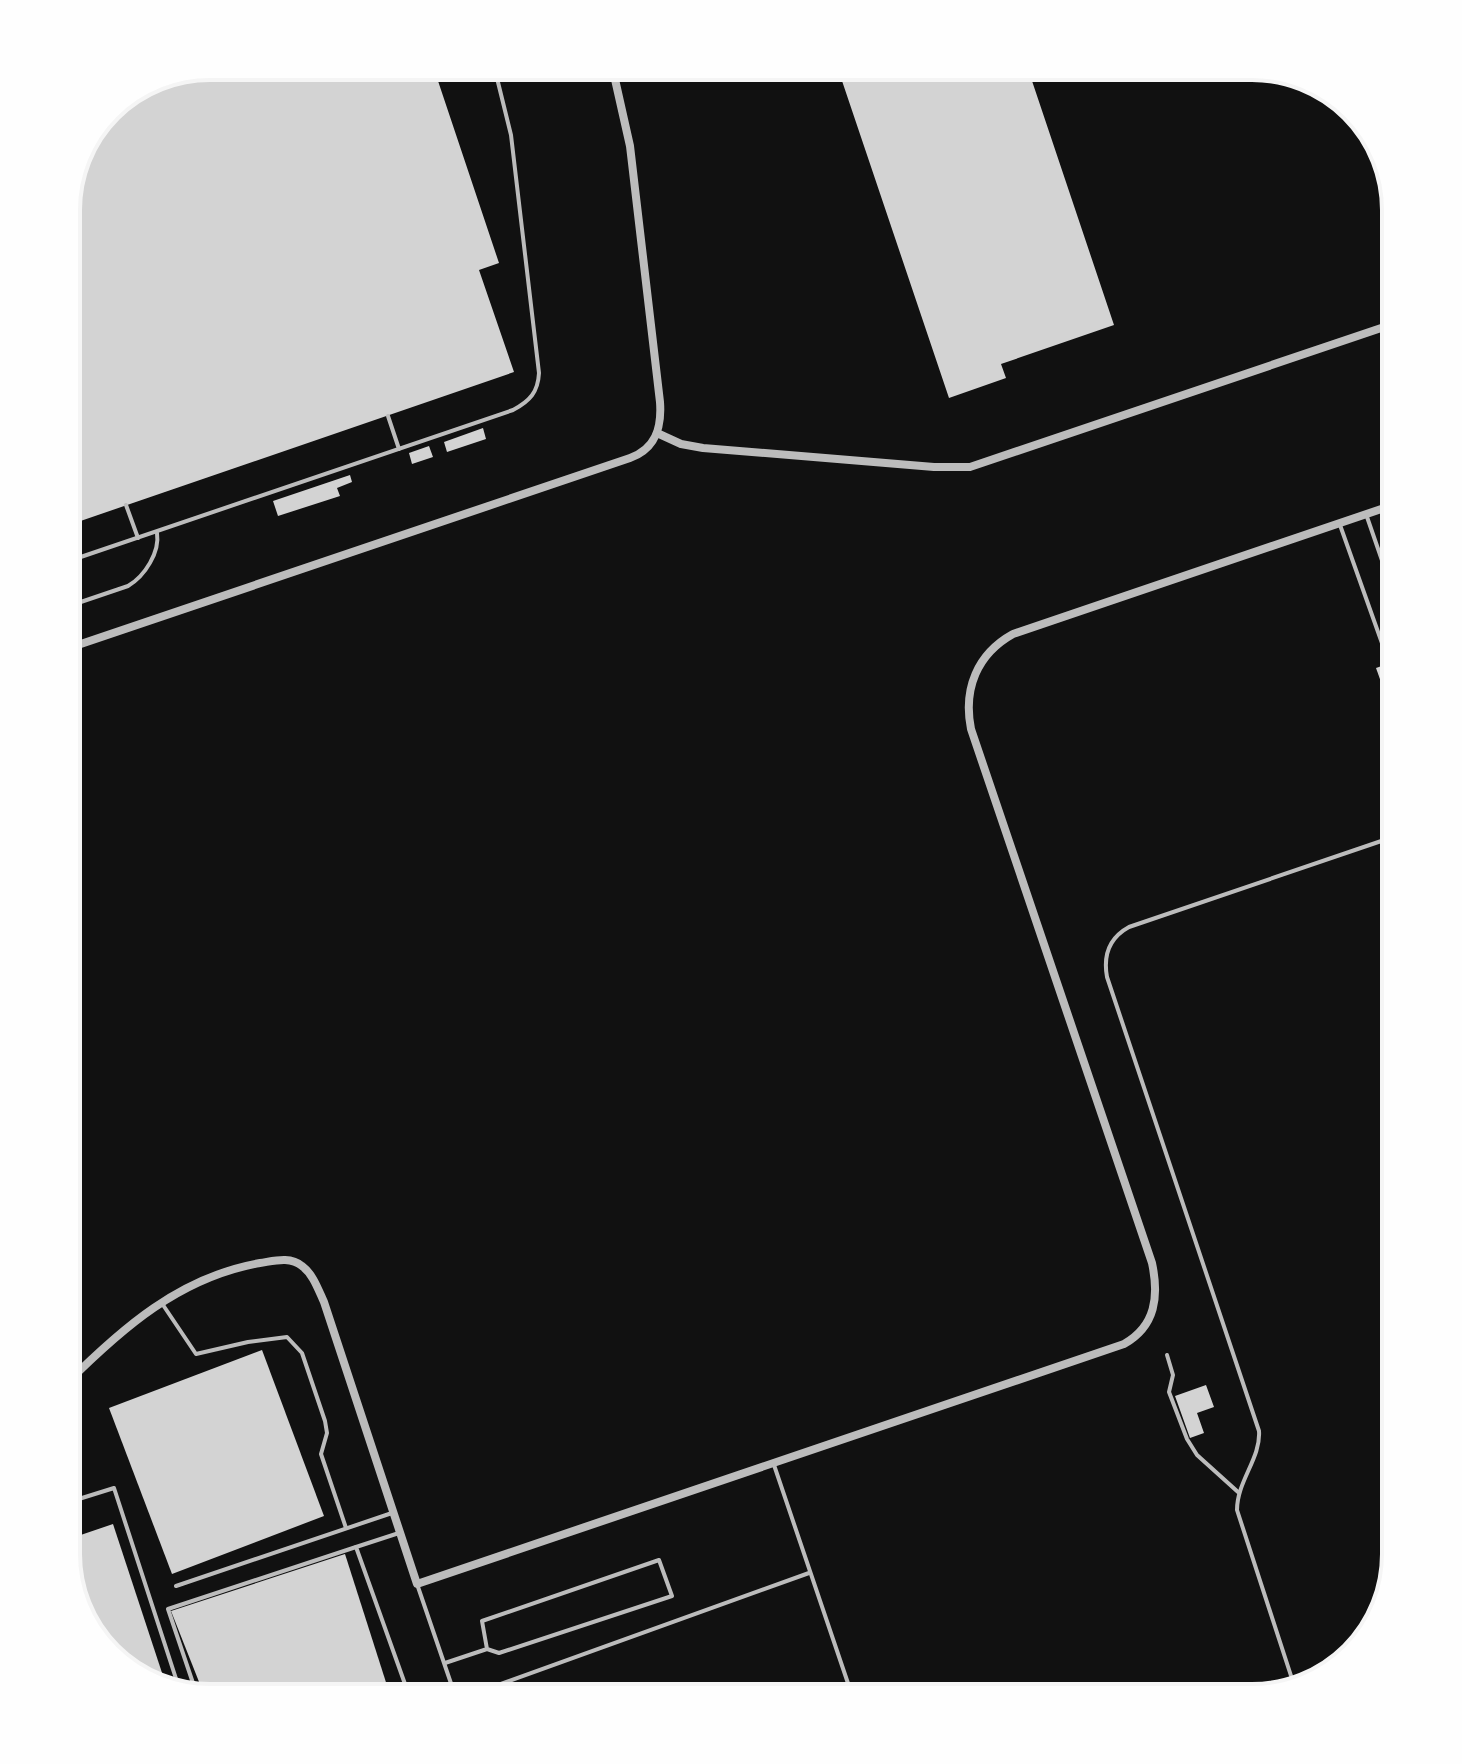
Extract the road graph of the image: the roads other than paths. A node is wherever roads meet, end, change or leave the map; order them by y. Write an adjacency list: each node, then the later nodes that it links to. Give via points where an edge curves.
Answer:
1 (497, 80): 6 (lane, via 513,151 537,386 529,400 513,410)
2 (615, 80): 5 (street, via 630,146 660,402)
3 (1382, 328): 5 (street, via 970,467 703,448)
4 (388, 416): 6 (lane)
5 (657, 433): 17 (street, via 648,449 630,458)
6 (399, 449): 11 (lane)
7 (126, 505): 12 (lane)
8 (1382, 509): 9 (street)
9 (1366, 514): 10 (street); 14 (lane)
10 (1339, 523): 16 (lane); 22 (street, via 1013,634 984,656 969,692 971,729 1152,1263 1156,1298 1146,1327 1124,1344)
11 (156, 532): 12 (lane); 15 (lane, via 156,547 137,580)
12 (138, 538): 13 (lane)
13 (80, 557)
14 (1382, 560)
15 (80, 602)
16 (1382, 643)
17 (80, 644)
18 (1382, 841): 23 (lane, via 1129,927 1107,950 1107,977 1259,1431)
19 (161, 1301): 21 (street); 25 (street, via 241,1267 284,1260 304,1267 324,1302); 26 (lane, via 196,1354 287,1337 302,1353 325,1421 321,1454)
20 (1167, 1355): 23 (lane, via 1173,1375 1169,1392 1187,1439)
21 (80, 1371)
22 (773, 1462): 29 (lane); 30 (street)
23 (1238, 1492): 34 (lane, via 1238,1518)
24 (80, 1499): 35 (lane, via 114,1488)
25 (392, 1513): 26 (lane); 27 (street)
26 (346, 1528): 31 (lane)
27 (399, 1533): 28 (lane); 30 (street)
28 (356, 1547): 36 (lane, via 168,1609); 37 (lane)
29 (809, 1573): 39 (lane); 40 (lane)
30 (417, 1584): 33 (lane)
31 (176, 1586)
32 (487, 1649): 32 (lane, via 482,1621 659,1560 672,1596 499,1653); 33 (lane)
33 (445, 1663): 38 (lane)
34 (1292, 1678)
35 (176, 1679)
36 (193, 1682)
37 (405, 1684)
38 (453, 1684)
39 (501, 1684)
40 (848, 1684)

